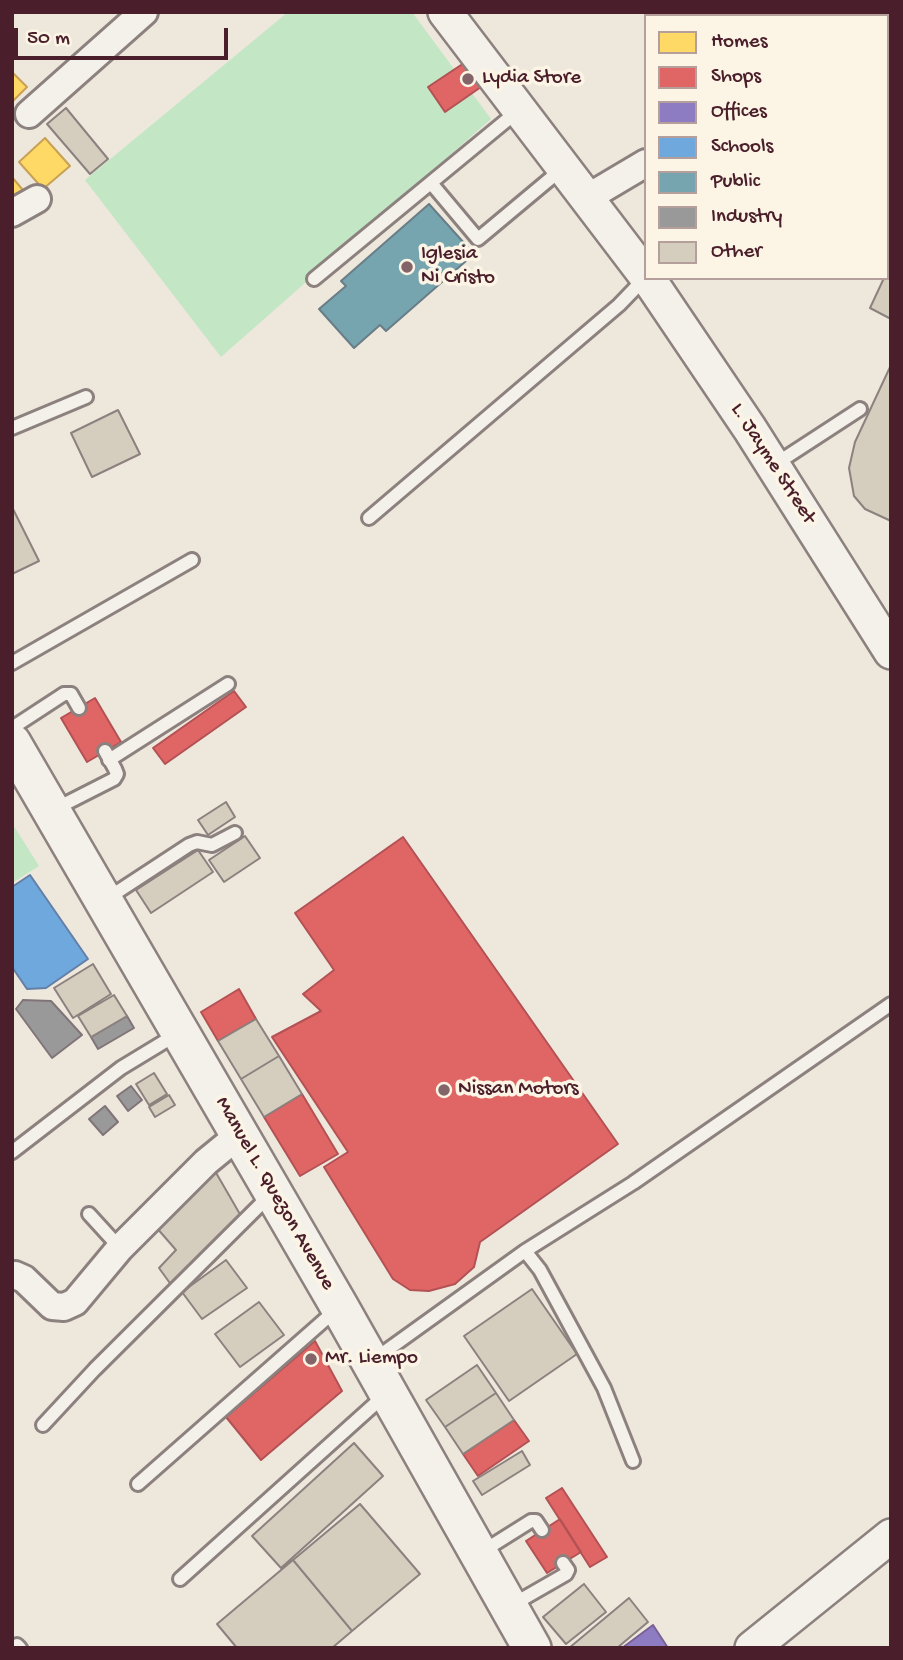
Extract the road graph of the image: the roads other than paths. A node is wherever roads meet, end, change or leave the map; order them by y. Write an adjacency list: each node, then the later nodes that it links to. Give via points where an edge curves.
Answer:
1 (144, 12): 4 (street)
2 (445, 12): 3 (street, L. Jayme Street)
3 (520, 109): 6 (street, L. Jayme Street); 7 (lane)
4 (29, 114)
5 (644, 164): 8 (street)
6 (564, 167): 7 (lane, via 478,239); 8 (street, L. Jayme Street)
7 (431, 183): 12 (lane)
8 (587, 198): 11 (street, L. Jayme Street)
9 (37, 199): 10 (street)
10 (12, 213)
11 (644, 274)
12 (314, 279)
13 (644, 279): 19 (lane)
14 (648, 280): 18 (street, L. Jayme Street)
15 (86, 397): 17 (lane)
16 (860, 409): 18 (lane)
17 (12, 428)
18 (774, 465): 21 (street, L. Jayme Street)
19 (369, 518)
20 (192, 560): 22 (lane)
21 (891, 652)
22 (12, 663)
23 (228, 684): 27 (lane, via 107,756 116,769 114,779)
24 (79, 708): 25 (lane, via 71,694 64,694)
25 (12, 728)
26 (12, 743): 27 (main road, Manuel L. Quezon Avenue)
27 (52, 811): 29 (main road, Manuel L. Quezon Avenue)
28 (235, 833): 29 (lane, via 212,845 189,845)
29 (104, 901): 31 (main road, Manuel L. Quezon Avenue)
30 (891, 1004): 37 (lane, via 633,1183)
31 (180, 1032): 32 (main road, Manuel L. Quezon Avenue); 33 (lane, via 121,1068)
32 (239, 1135): 34 (main road, Manuel L. Quezon Avenue); 36 (street)
33 (12, 1152)
34 (272, 1192): 39 (main road, Manuel L. Quezon Avenue); 41 (lane)
35 (89, 1214): 36 (lane)
36 (120, 1248): 38 (street, via 75,1302 64,1307 52,1306 24,1279)
37 (525, 1251): 40 (lane); 42 (lane, via 540,1270 604,1388)
38 (12, 1276)
39 (340, 1307): 40 (main road, Manuel L. Quezon Avenue); 43 (lane)
40 (379, 1377): 46 (main road, Manuel L. Quezon Avenue); 48 (lane)
41 (43, 1424)
42 (633, 1461)
43 (138, 1484)
44 (542, 1530): 46 (lane, via 531,1521)
45 (891, 1536): 51 (street)
46 (478, 1553): 49 (main road, Manuel L. Quezon Avenue)
47 (564, 1563): 49 (lane, via 566,1574)
48 (180, 1579)
49 (509, 1607): 50 (main road, Manuel L. Quezon Avenue)
50 (531, 1648)
51 (752, 1648)

